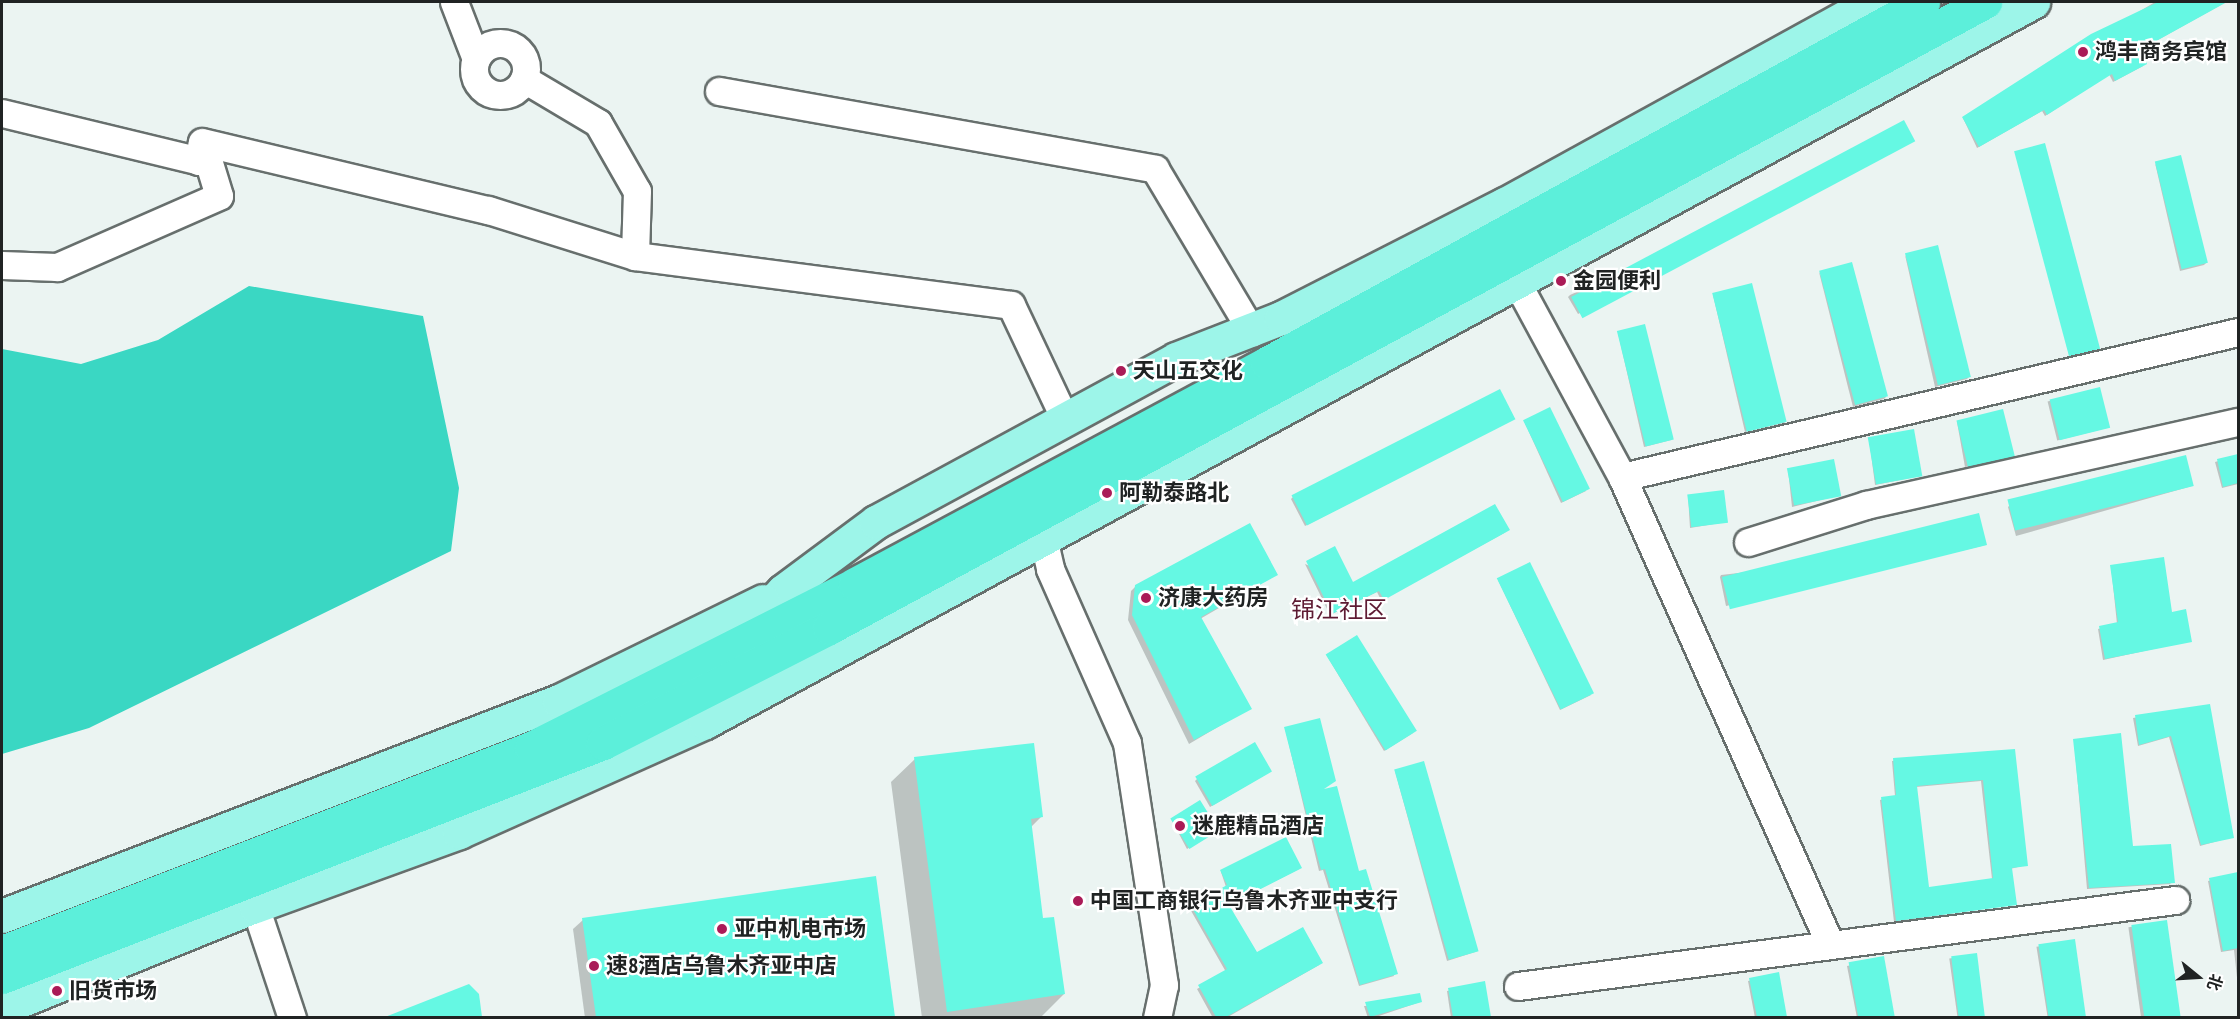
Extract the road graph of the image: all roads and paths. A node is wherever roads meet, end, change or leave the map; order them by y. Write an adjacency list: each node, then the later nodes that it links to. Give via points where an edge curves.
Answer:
1 (454, 2): 8 (street)
2 (1872, 2): 16 (main road, via 1505,204)
3 (1923, 2): 24 (highway, via 1257,368)
4 (1985, 2): 7 (highway)
5 (1995, 2): 7 (highway)
6 (2033, 2): 15 (main road)
7 (1952, 18): 26 (highway)
8 (477, 59): 9 (street, via 489,46 506,44 525,62); 9 (street, via 475,75 490,93 506,95)
9 (524, 79): 13 (street, via 598,123 637,191)
10 (719, 91): 16 (street, via 1155,169)
11 (2, 113): 12 (street)
12 (198, 161): 13 (street, via 202,142 488,210); 14 (street, via 210,163 219,196 57,267)
13 (635, 256): 18 (street, via 1011,305)
14 (2, 265)
15 (1516, 281): 20 (street); 21 (main road)
16 (1252, 332): 18 (main road, via 1176,358)
17 (2238, 332): 20 (street)
18 (1064, 417): 23 (main road, via 876,522)
19 (2238, 422): 22 (street, via 1866,505)
20 (1622, 477): 31 (street)
21 (1044, 542): 25 (main road); 37 (street, via 1050,569 1127,743 1164,985)
22 (1748, 542)
23 (783, 591): 24 (main road); 30 (main road, via 559,701)
24 (728, 649): 27 (highway)
25 (835, 651): 26 (highway); 29 (main road, via 581,782)
26 (707, 691): 27 (highway, via 603,743)
27 (433, 801): 32 (highway); 33 (highway)
28 (2175, 900): 31 (street)
29 (255, 906): 35 (main road); 36 (street)
30 (2, 916)
31 (1830, 944): 34 (street)
32 (2, 952)
33 (2, 977)
34 (1518, 986)
35 (2, 1008)
36 (292, 1017)
37 (1157, 1017)

